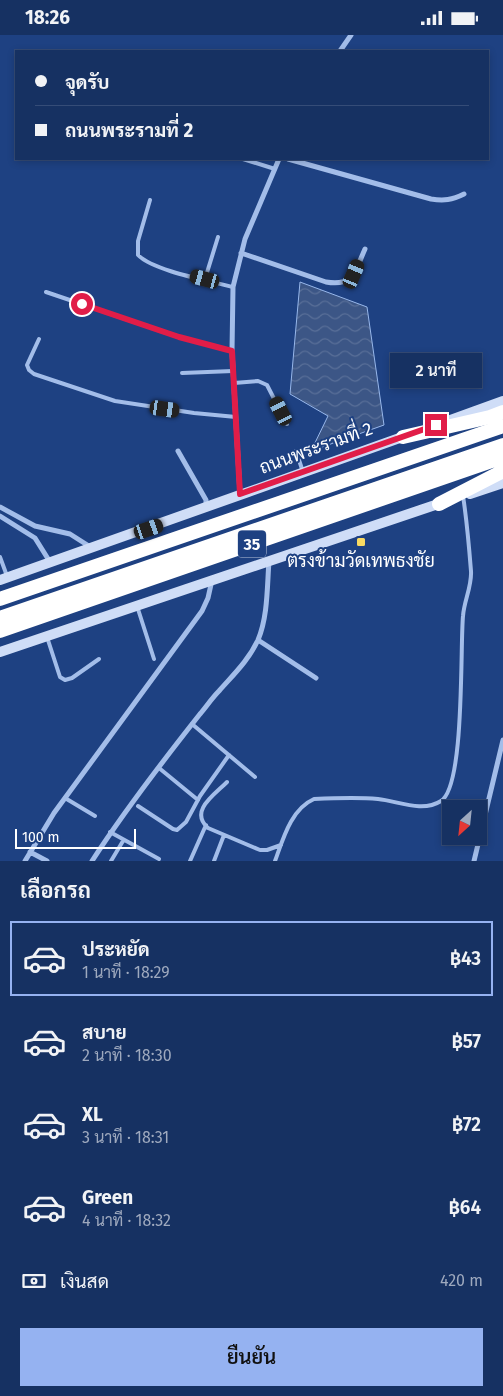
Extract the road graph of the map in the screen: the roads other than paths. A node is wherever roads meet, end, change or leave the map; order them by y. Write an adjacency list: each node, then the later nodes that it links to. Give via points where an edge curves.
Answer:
1 (351, 35): 2 (street)
2 (341, 50)
3 (246, 160): 6 (lane)
4 (279, 160): 6 (street)
5 (292, 160): 7 (street, via 431,199 453,200)
6 (275, 169): 11 (street)
7 (464, 194)
8 (150, 200): 12 (lane, via 138,241 138,255 150,263)
9 (218, 237): 12 (lane)
10 (365, 249): 11 (street, via 350,280 337,284)
11 (241, 253): 13 (street)
12 (205, 279): 13 (lane)
13 (234, 287): 16 (street)
14 (46, 291): 16 (lane, via 179,337)
15 (39, 339): 22 (lane, via 27,365 29,370 40,376 115,401)
16 (232, 351): 17 (street)
17 (233, 371): 18 (lane); 19 (street)
18 (182, 373)
19 (234, 383): 22 (street); 23 (lane, via 258,381 268,385)
20 (503, 401): 25 (main road, ถนนพระรามที่ 2)
21 (497, 415): 25 (highway); 29 (highway)
22 (236, 417): 35 (street)
23 (287, 424)
24 (503, 427): 29 (highway, 35); 47 (highway, bridge)
25 (403, 437): 32 (main road, ถนนพระรามที่ 2)
26 (503, 445): 49 (highway)
27 (178, 451): 39 (street, via 206,500)
28 (296, 451): 32 (lane)
29 (424, 456): 47 (highway, 35)
30 (503, 457): 33 (highway, 35)
31 (503, 470): 33 (highway); 37 (highway)
32 (302, 472): 35 (main road, ถนนพระรามที่ 2)
33 (432, 482): 50 (highway, 35)
34 (503, 483): 36 (main road, 35)
35 (240, 494): 39 (main road, ถนนพระรามที่ 2)
36 (463, 496): 37 (main road, 35); 71 (lane, via 471,573 463,617 457,748 448,794 442,801 416,806 378,799 314,799 300,809)
37 (438, 504): 43 (main road, 35)
38 (0, 507): 41 (street, via 35,526 70,534)
39 (206, 509): 41 (main road, ถนนพระรามที่ 2)
40 (0, 517): 44 (street, via 35,538)
41 (93, 548): 44 (main road, ถนนพระรามที่ 2)
42 (0, 557): 45 (lane)
43 (269, 560): 46 (main road, 35); 52 (street, via 266,608)
44 (50, 563): 45 (main road, ถนนพระรามที่ 2)
45 (4, 579)
46 (212, 580): 48 (main road, 35); 63 (street, via 202,611)
47 (0, 600)
48 (136, 605): 51 (main road, 35); 55 (lane)
49 (0, 618)
50 (0, 631)
51 (47, 635): 53 (main road, 35); 54 (lane, via 60,677 66,680)
52 (258, 640): 56 (street); 57 (street, via 242,667)
53 (0, 652)
54 (99, 659)
55 (154, 659)
56 (316, 678)
57 (192, 724): 59 (lane); 60 (street)
58 (503, 740): 81 (street)
59 (229, 755): 61 (lane); 64 (lane)
60 (159, 768): 64 (lane); 68 (street)
61 (255, 777)
62 (227, 782): 67 (lane, via 202,808 201,819)
63 (65, 798): 66 (lane); 72 (street)
64 (198, 800): 65 (lane, via 186,822 177,830)
65 (138, 806)
66 (95, 816)
67 (206, 825): 69 (lane); 78 (lane)
68 (110, 833): 70 (lane); 76 (street)
69 (224, 835): 71 (lane, via 260,850); 79 (lane)
70 (123, 841): 73 (lane); 77 (lane)
71 (281, 845): 80 (lane)
72 (30, 852): 74 (street); 75 (street)
73 (159, 859)
74 (25, 861)
75 (47, 861)
76 (92, 861)
77 (112, 861)
78 (190, 861)
79 (214, 861)
80 (275, 861)
81 (474, 861)

